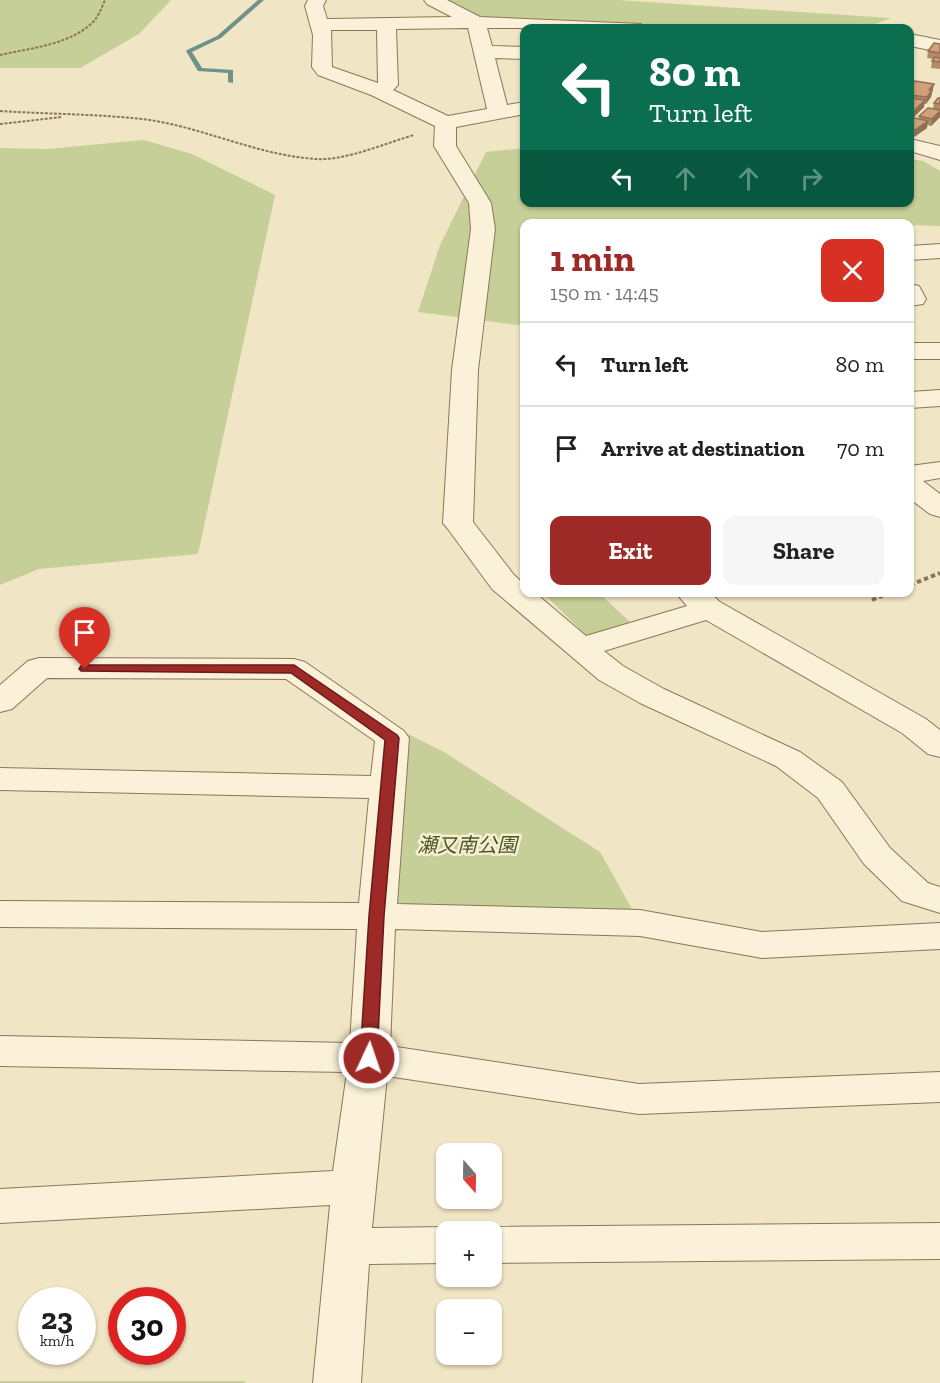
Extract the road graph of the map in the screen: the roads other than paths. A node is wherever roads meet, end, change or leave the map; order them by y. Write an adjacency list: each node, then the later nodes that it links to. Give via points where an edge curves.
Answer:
1 (317, 0): 5 (street, via 314,6)
2 (433, 0): 3 (street)
3 (476, 22): 4 (street); 6 (street); 9 (street)
4 (529, 24)
5 (320, 25): 6 (street); 11 (street, via 325,71)
6 (386, 25): 11 (street, via 388,86)
7 (914, 42): 8 (street)
8 (940, 46)
9 (485, 52): 10 (street); 13 (street)
10 (520, 53)
11 (378, 92): 14 (street)
12 (520, 109): 13 (street)
13 (498, 112): 14 (street)
14 (447, 123): 26 (street, via 446,147 480,203 483,229 465,370 458,523 503,582)
15 (940, 251): 16 (street)
16 (914, 253)
17 (914, 351): 18 (street)
18 (940, 351)
19 (940, 398): 20 (street)
20 (914, 400)
21 (940, 470): 22 (street)
22 (914, 474)
23 (914, 488): 24 (street)
24 (940, 508)
25 (520, 597): 28 (street)
26 (520, 597)
27 (699, 601): 28 (street); 30 (street, via 914,726)
28 (580, 648): 33 (street, via 611,673 652,696 788,759 830,790 877,856 915,892)
29 (0, 702): 32 (street, via 39,668 294,669 392,738)
30 (940, 747)
31 (0, 779): 32 (street)
32 (387, 787): 35 (street)
33 (940, 901)
34 (0, 914): 35 (street)
35 (377, 916): 36 (street, via 640,923 762,945); 38 (street)
36 (940, 936)
37 (0, 1052): 38 (street)
38 (369, 1058): 39 (street, via 639,1098); 40 (street)
39 (940, 1087)
40 (353, 1187): 41 (street); 45 (street)
41 (0, 1206)
42 (940, 1241): 44 (street)
43 (436, 1245): 45 (street)
44 (502, 1245)
45 (348, 1246): 46 (street)
46 (337, 1383)

